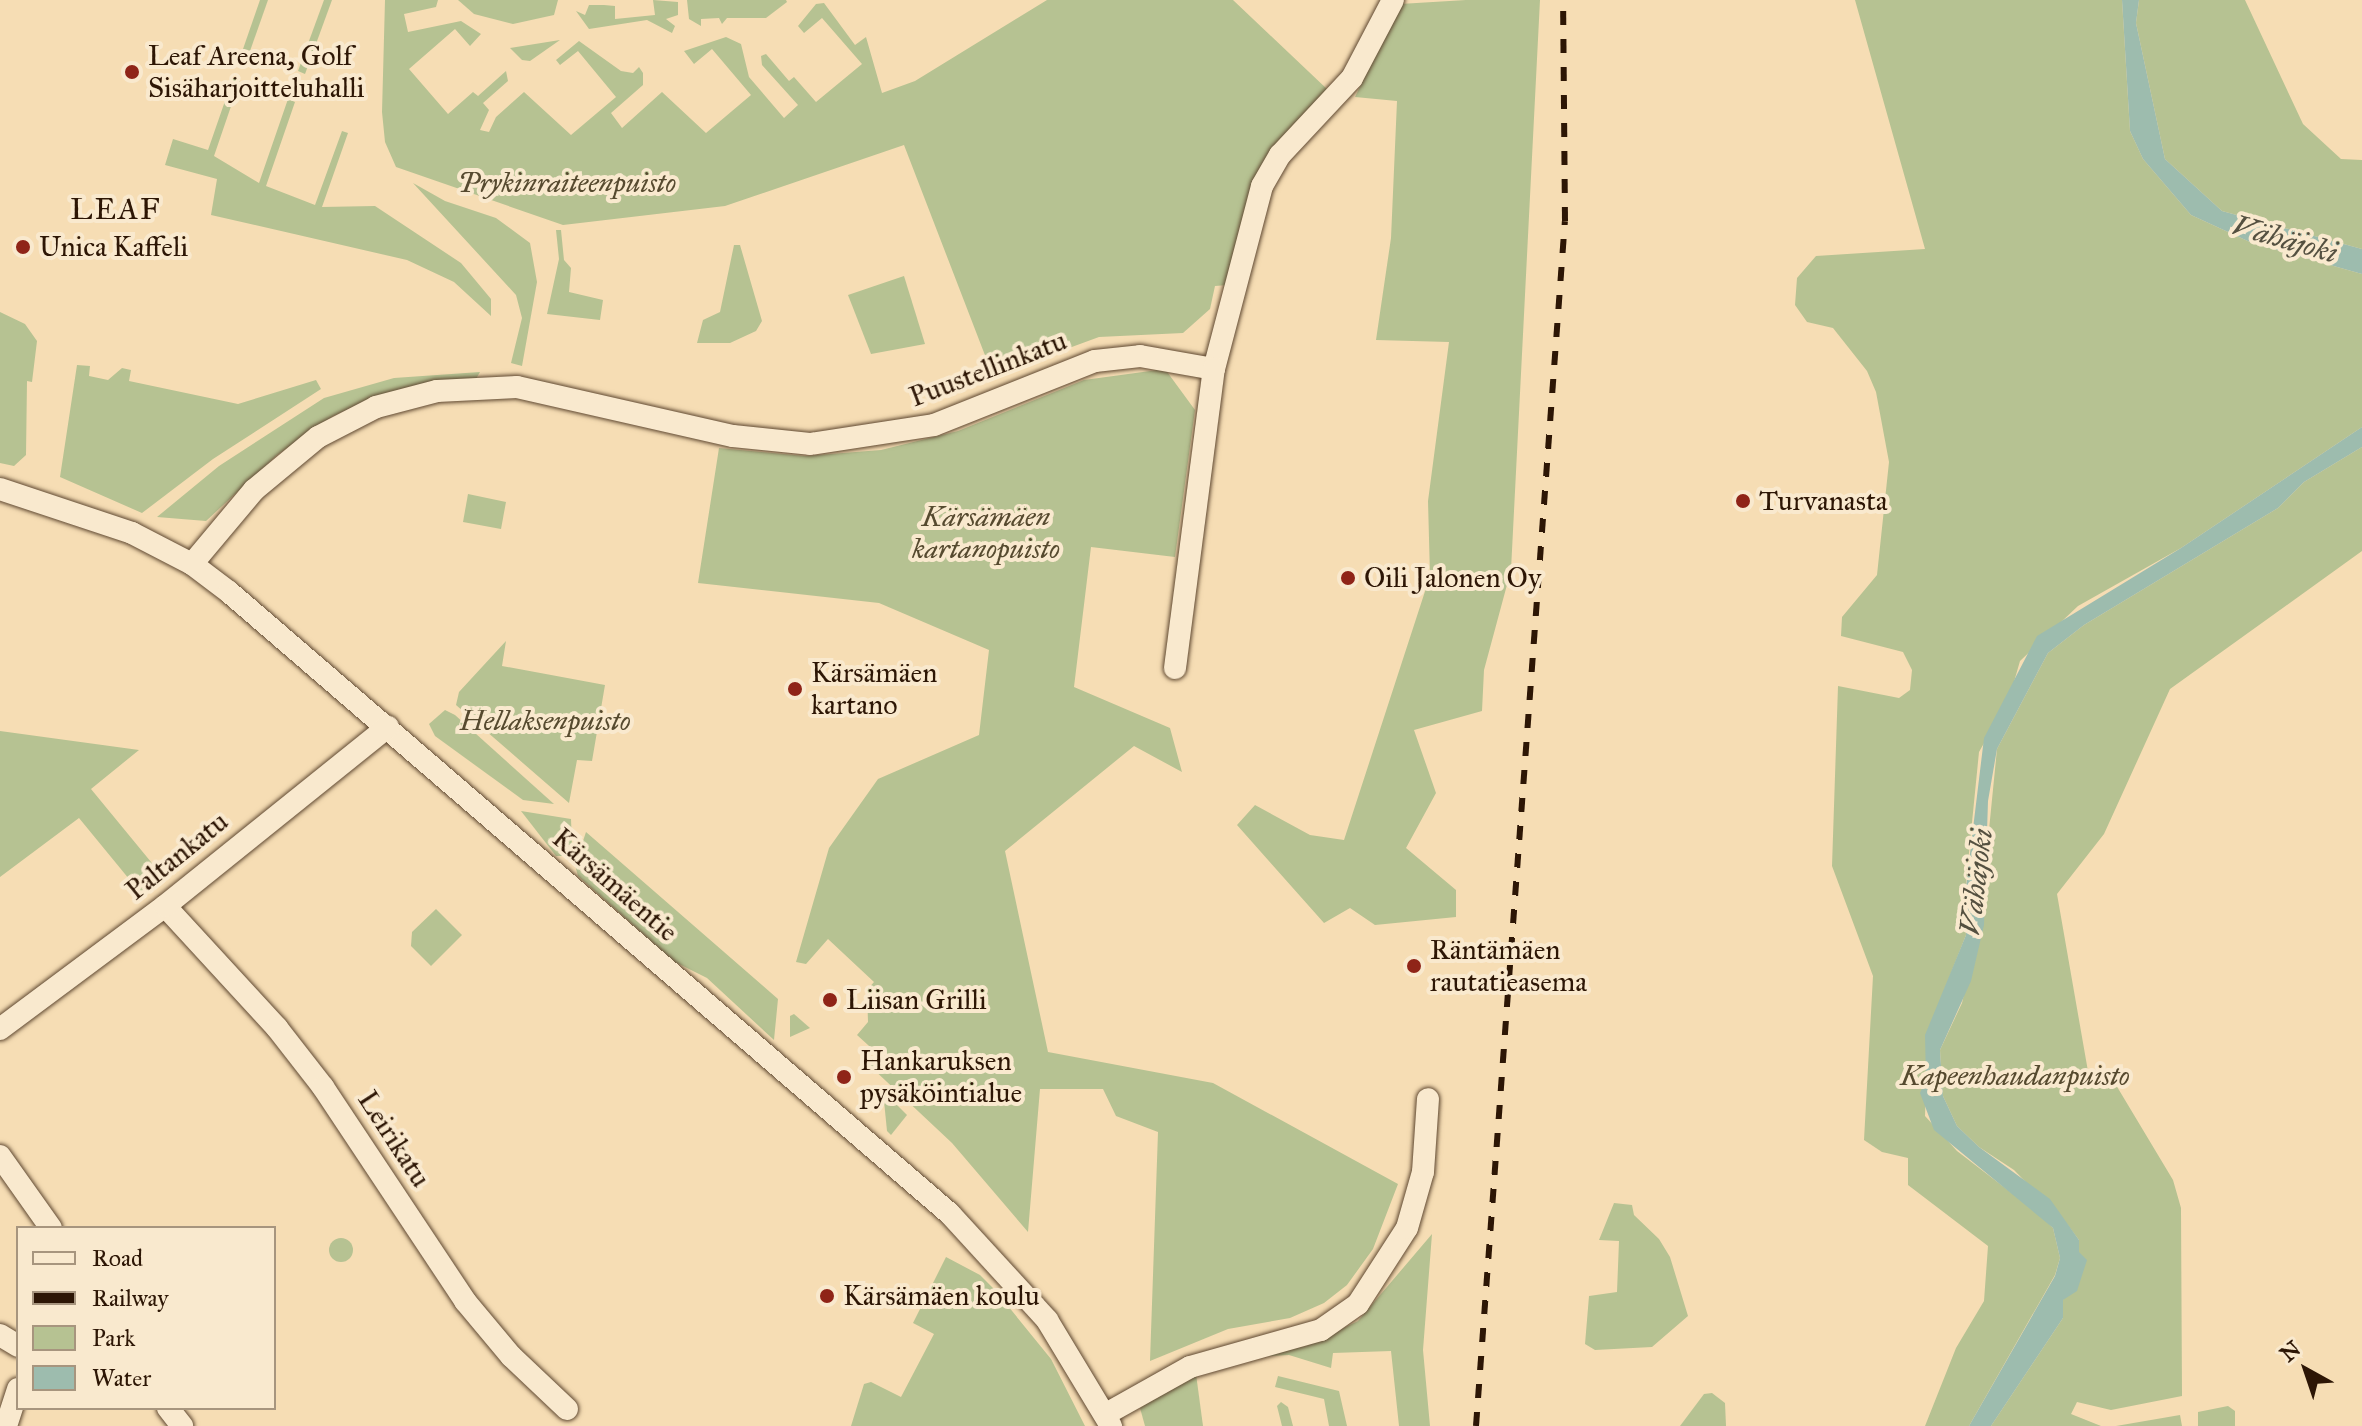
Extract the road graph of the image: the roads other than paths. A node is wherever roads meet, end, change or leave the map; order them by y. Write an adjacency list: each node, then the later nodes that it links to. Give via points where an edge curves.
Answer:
1 (1393, 0): 2 (street, via 1352,78 1280,155 1262,186)
2 (1214, 369): 4 (street, Puustellinkatu, via 1140,356 1095,361 934,425 810,444 733,436 517,387 437,391 376,407 318,437 254,490); 5 (street)
3 (0, 489): 4 (street, Kärsämäentie, via 132,533)
4 (192, 564): 6 (street, Kärsämäentie)
5 (1175, 668)
6 (388, 727): 7 (street, Paltankatu); 15 (street, Kärsämäentie, via 950,1214 1047,1320)
7 (165, 906): 8 (street, Paltankatu); 13 (street, Leirikatu, via 277,1028 323,1087 465,1301 528,1374)
8 (0, 1029)
9 (1428, 1099): 15 (street, via 1423,1172 1407,1228 1358,1304 1321,1330 1190,1367)
10 (0, 1156): 11 (street)
11 (50, 1226)
12 (16, 1395): 16 (street)
13 (567, 1409)
14 (170, 1410): 17 (street)
15 (1109, 1420)
16 (6, 1426)
17 (182, 1426)

